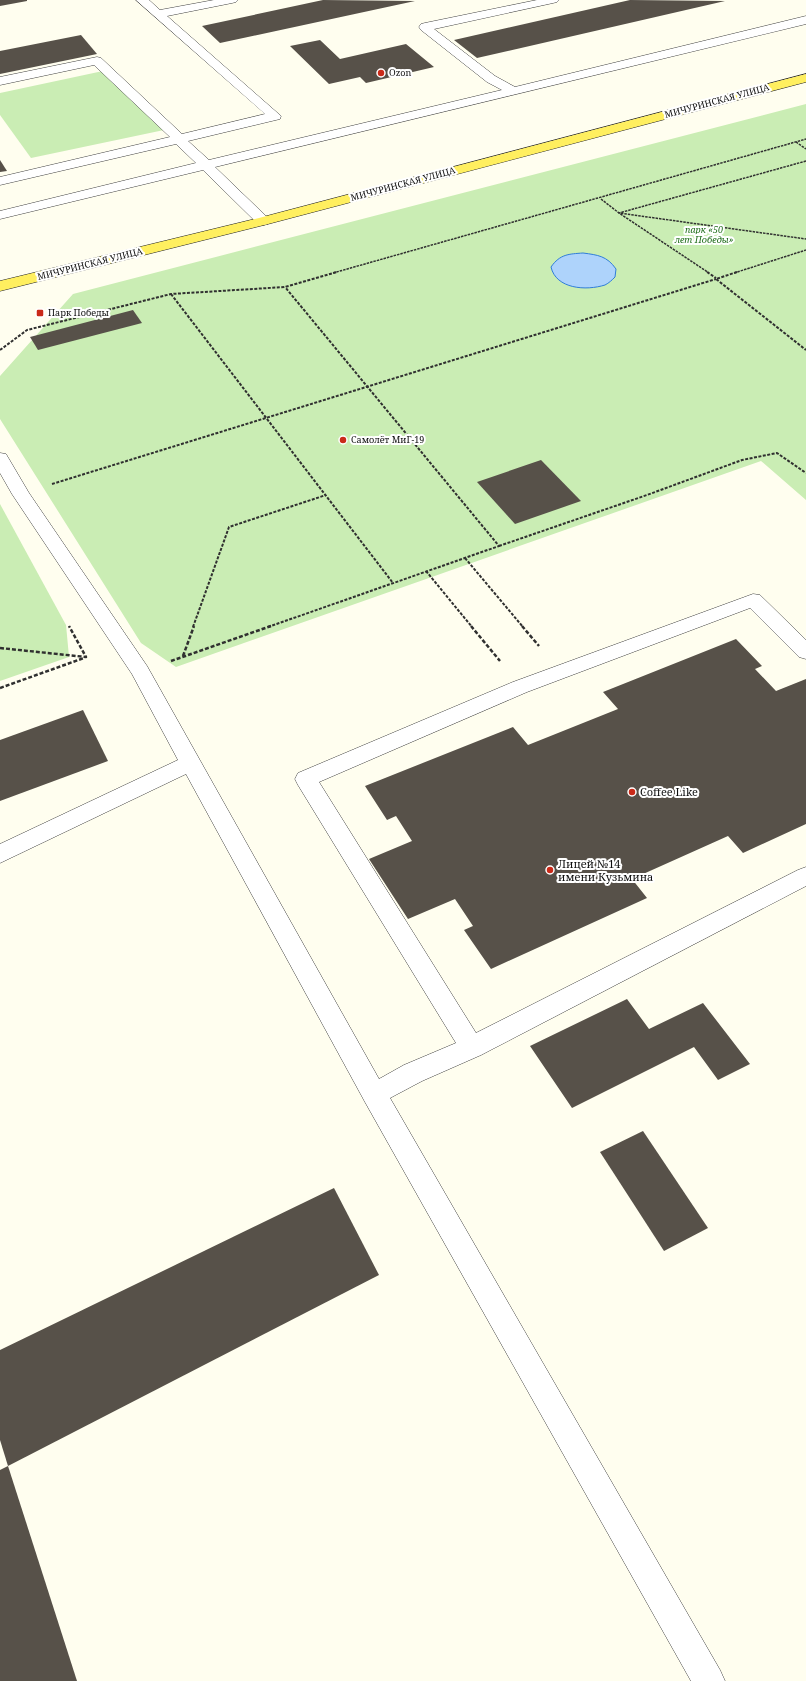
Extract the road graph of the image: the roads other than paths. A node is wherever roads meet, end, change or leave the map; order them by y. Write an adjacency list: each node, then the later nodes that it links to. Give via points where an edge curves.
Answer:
1 (142, 0): 4 (street)
2 (232, 0): 4 (street)
3 (553, 0): 8 (street, via 425,27 491,79)
4 (158, 14): 9 (street, via 275,116)
5 (806, 20): 8 (street)
6 (806, 78): 13 (main road, МИЧУРИНСКАЯ УЛИЦА)
7 (0, 81): 9 (street, via 97,61)
8 (514, 91): 10 (street)
9 (179, 140): 10 (street); 11 (street)
10 (206, 165): 12 (street); 13 (street)
11 (0, 181)
12 (0, 215)
13 (263, 221): 14 (main road, МИЧУРИНСКАЯ УЛИЦА)
14 (0, 286)
15 (0, 458): 17 (street, via 21,494 140,671)
16 (806, 652): 20 (street, via 753,600 520,687 306,780)
17 (191, 763): 18 (street); 21 (street)
18 (0, 854)
19 (806, 876): 20 (street)
20 (472, 1047): 21 (street, via 413,1073)
21 (374, 1094): 22 (street)
22 (709, 1681)

